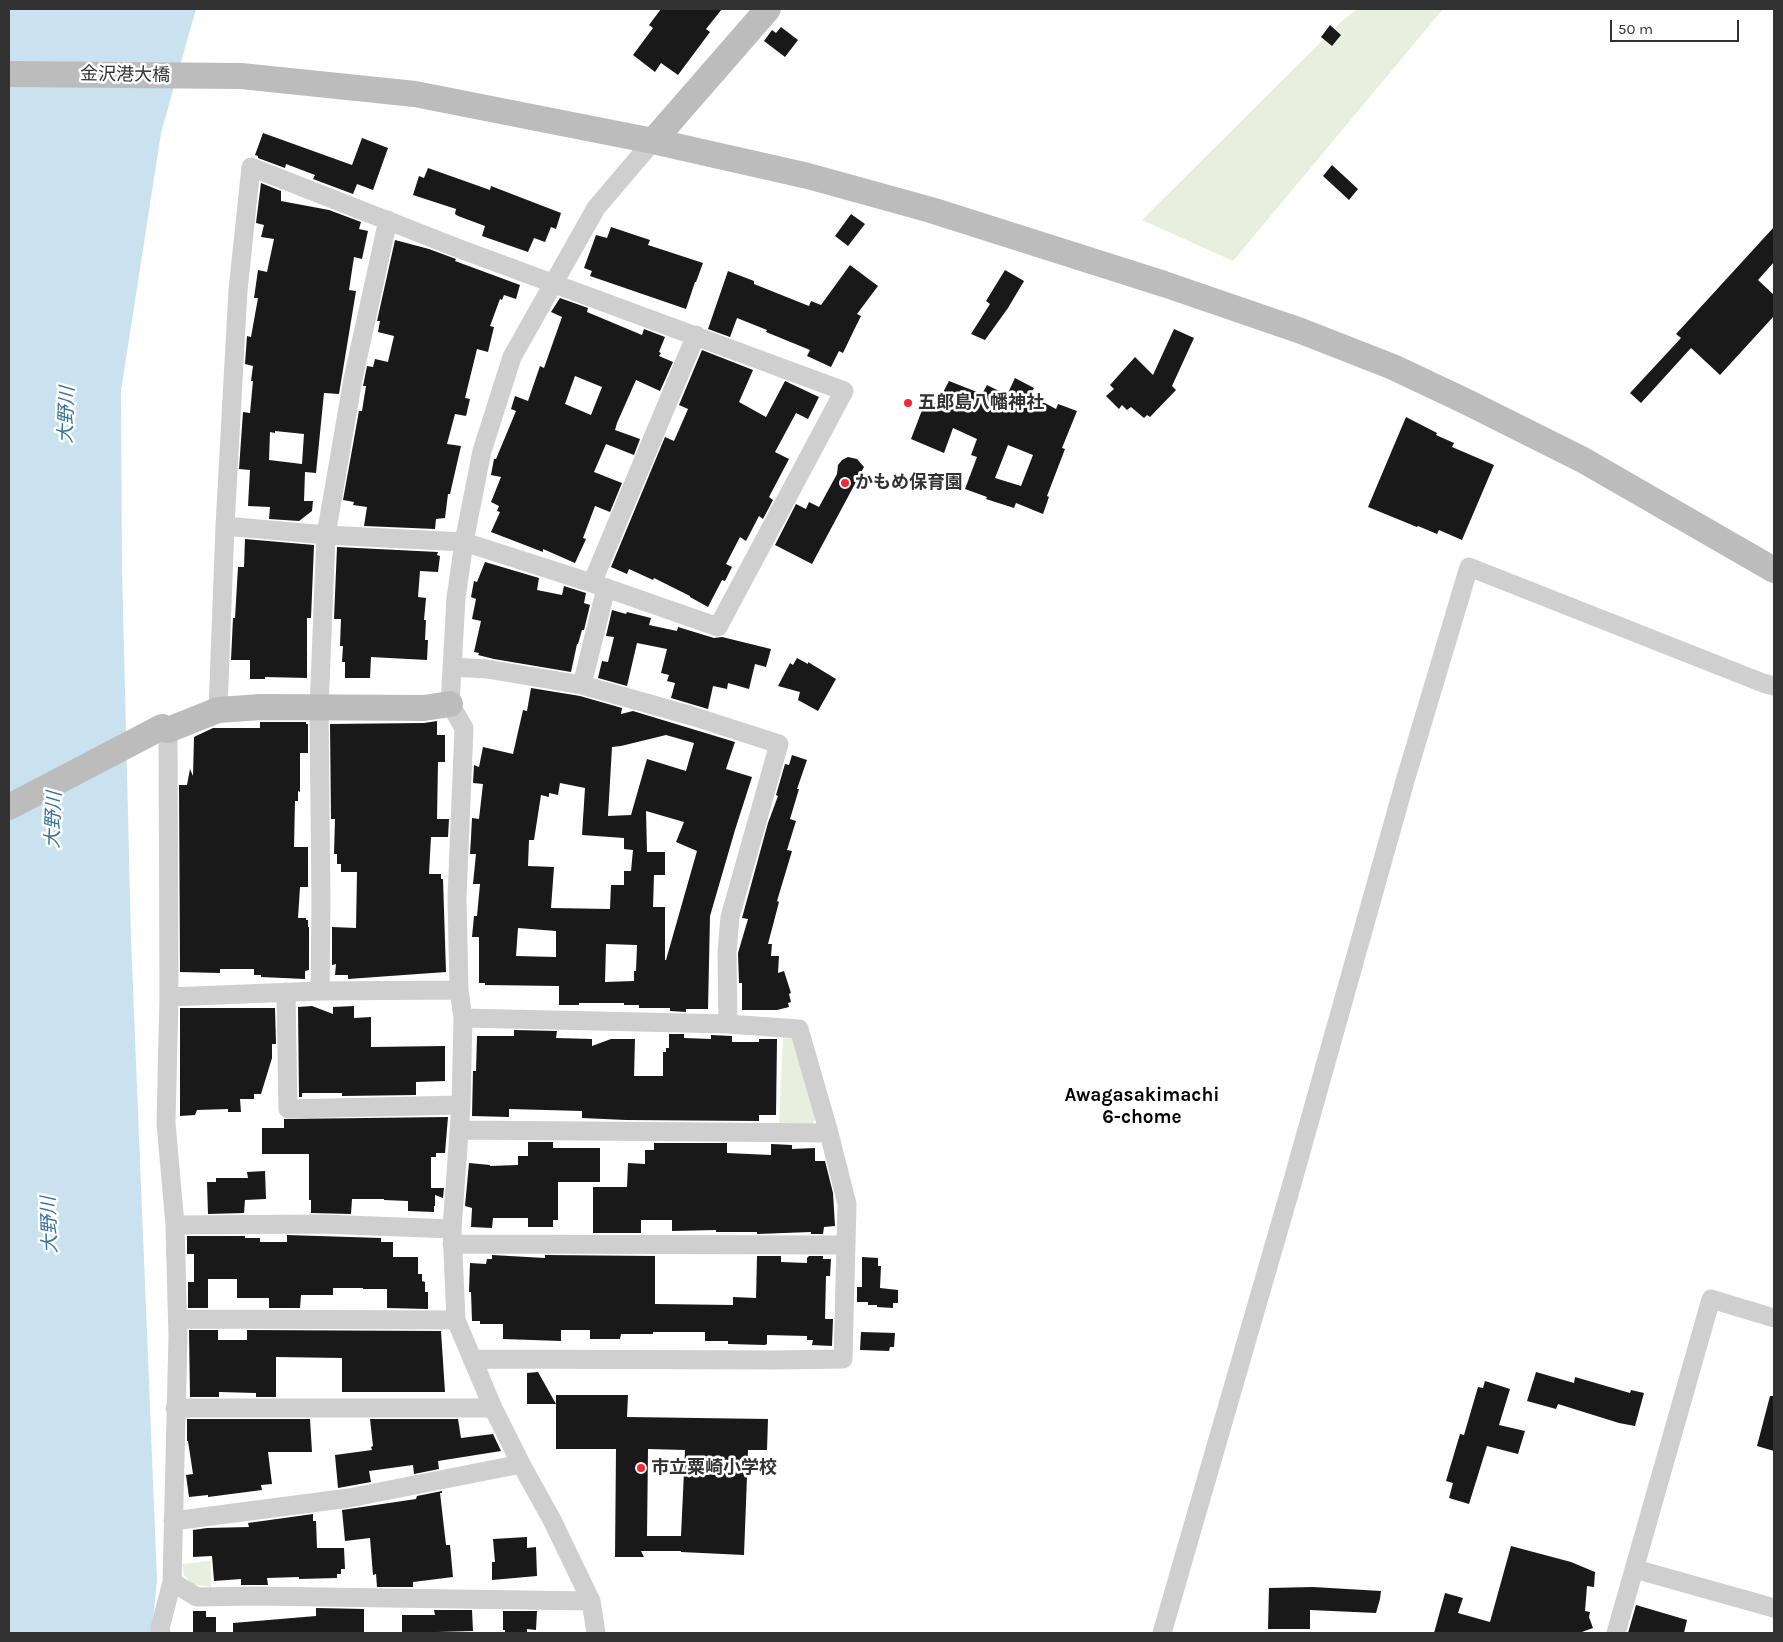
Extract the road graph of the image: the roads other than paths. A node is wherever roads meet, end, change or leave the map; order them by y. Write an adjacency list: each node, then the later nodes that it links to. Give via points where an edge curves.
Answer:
1 (765, 10): 3 (street)
2 (9, 74): 3 (street, 金沢港大橋, via 241,76 415,94)
3 (653, 141): 5 (street, via 596,208); 10 (street, 金沢港大橋, via 808,176 931,210 1164,284 1310,335 1393,367 1583,460)
4 (388, 220): 5 (street); 7 (street, via 251,167 238,290); 8 (street, via 353,379)
5 (553, 283): 6 (street); 9 (street, via 512,357 482,451)
6 (696, 335): 11 (street); 11 (street, via 844,392 718,627)
7 (225, 526): 8 (street); 17 (street)
8 (326, 536): 9 (street); 16 (street)
9 (464, 542): 11 (street); 12 (street, via 456,598)
10 (1774, 570)
11 (599, 586): 13 (street)
12 (452, 667): 13 (street); 15 (street)
13 (582, 685): 25 (street, via 780,744 730,917)
14 (1774, 686): 46 (street, via 1469,566)
15 (450, 704): 16 (street, via 424,708); 20 (street, via 464,728 458,840)
16 (319, 708): 17 (street); 21 (street)
17 (218, 710): 18 (street)
18 (165, 728): 19 (street); 23 (street)
19 (9, 807)
20 (459, 990): 21 (street); 24 (street)
21 (320, 991): 22 (street)
22 (286, 992): 23 (street); 26 (street, via 288,1109)
23 (169, 997): 29 (street, via 166,1123)
24 (463, 1018): 25 (street); 26 (street)
25 (728, 1024): 28 (street, via 799,1029)
26 (461, 1105): 27 (street)
27 (459, 1130): 28 (street); 30 (street)
28 (829, 1133): 31 (street, via 847,1204)
29 (175, 1225): 30 (street, via 322,1224); 33 (street)
30 (452, 1236): 31 (street); 34 (street)
31 (846, 1246): 35 (street, via 843,1359)
32 (1774, 1318): 40 (street, via 1711,1299)
33 (178, 1319): 34 (street); 36 (street)
34 (456, 1320): 35 (street)
35 (472, 1359): 37 (street)
36 (175, 1408): 37 (street); 39 (street)
37 (492, 1408): 38 (street)
38 (521, 1464): 39 (street, via 349,1498); 42 (street)
39 (173, 1521): 41 (street)
40 (1635, 1568): 43 (street); 47 (street)
41 (172, 1582): 42 (street, via 197,1598); 44 (street)
42 (591, 1601): 45 (street)
43 (1774, 1608)
44 (161, 1633)
45 (596, 1633)
46 (1162, 1633)
47 (1616, 1633)

